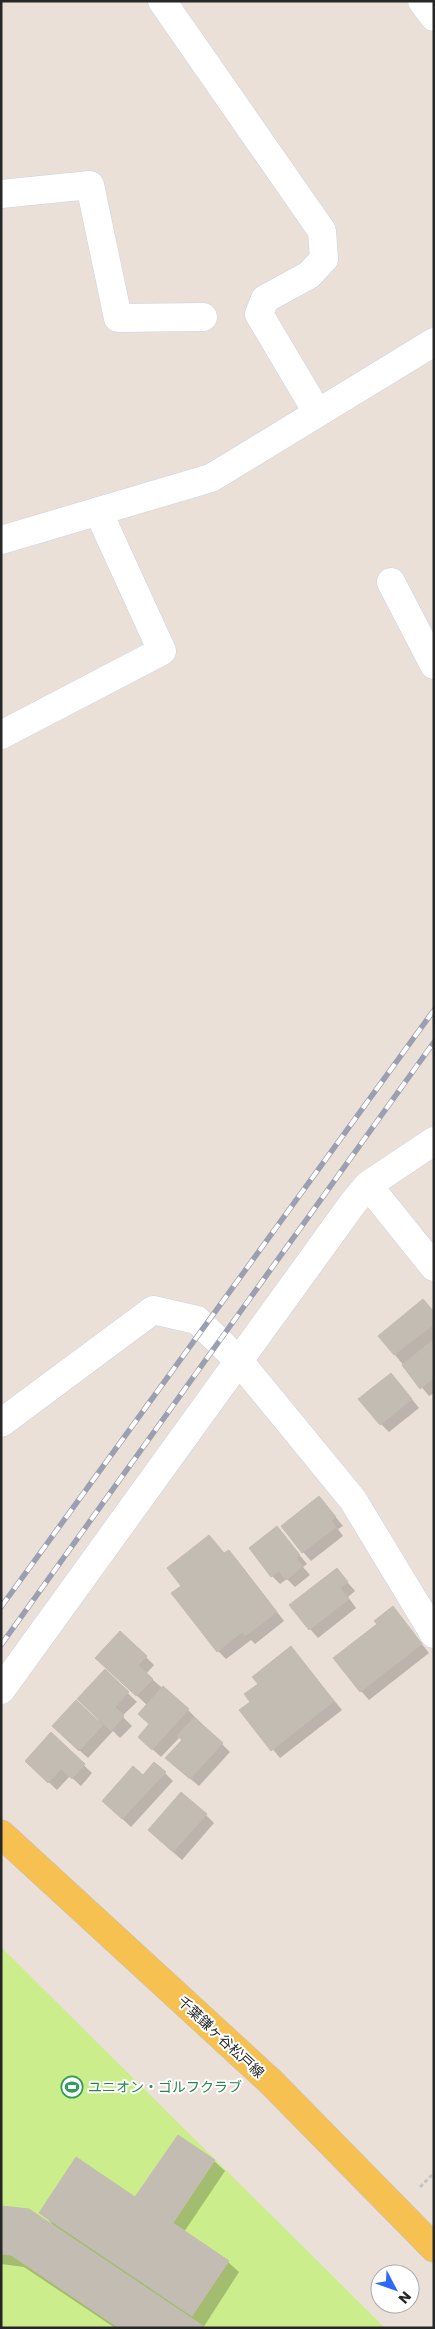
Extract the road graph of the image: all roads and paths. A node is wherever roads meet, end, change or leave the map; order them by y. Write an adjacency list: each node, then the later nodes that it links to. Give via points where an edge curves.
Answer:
1 (162, 1): 7 (street, via 322,232 324,259 309,275 265,299 259,314)
2 (422, 1): 3 (street)
3 (434, 17)
4 (1, 194): 5 (street, via 90,185 118,318)
5 (203, 318)
6 (434, 342): 7 (street)
7 (316, 412): 8 (street, via 211,478)
8 (98, 511): 9 (street); 12 (street, via 162,650)
9 (1, 540)
10 (391, 582): 11 (street)
11 (434, 665)
12 (1, 735)
13 (434, 1141): 14 (street)
14 (368, 1185): 15 (street); 16 (street)
15 (434, 1267)
16 (239, 1361): 17 (street, via 197,1320 153,1310); 18 (street, via 353,1500); 19 (street)
17 (1, 1423)
18 (434, 1634)
19 (1, 1690)
20 (1, 1834): 21 (main road, 千葉鎌ヶ谷松戸線, via 271,2082)
21 (434, 2248)

